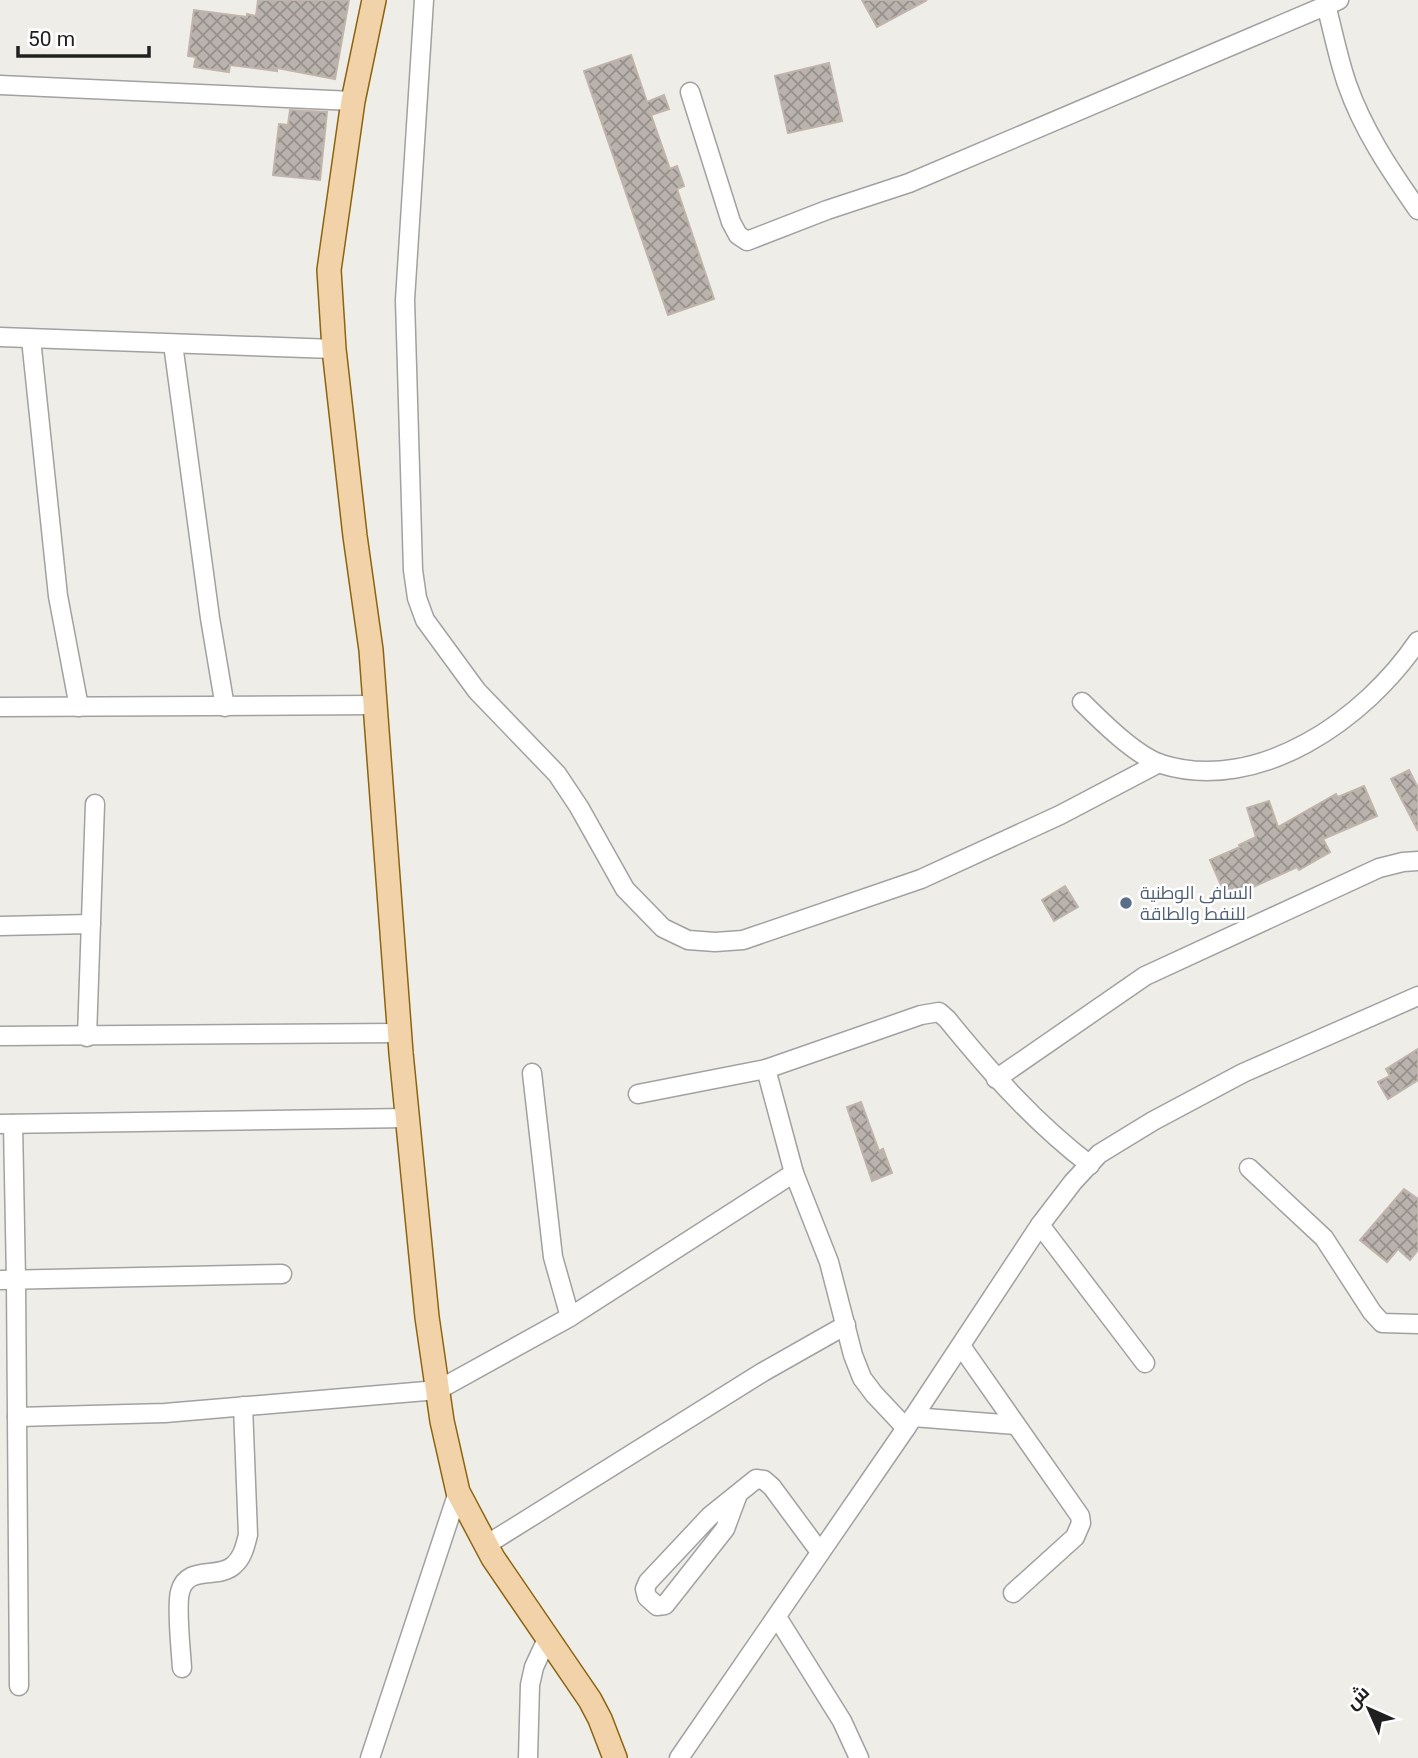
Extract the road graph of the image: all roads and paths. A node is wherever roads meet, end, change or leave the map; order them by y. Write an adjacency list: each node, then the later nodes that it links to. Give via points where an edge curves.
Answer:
1 (374, 0): 6 (main road)
2 (424, 0): 18 (street, via 405,300 417,598 425,620 477,691 557,774 625,889 663,929 688,940 743,940 921,879)
3 (1332, 3): 5 (street, via 909,183 747,241 731,222); 7 (street, via 1346,83 1389,169)
4 (0, 85): 6 (street)
5 (690, 92)
6 (353, 101): 11 (main road, via 329,270)
7 (1418, 210)
8 (0, 337): 9 (street)
9 (31, 339): 10 (street); 16 (street, via 58,596)
10 (173, 344): 11 (street); 17 (street)
11 (334, 349): 14 (main road)
12 (1418, 641): 18 (street, via 1373,695 1321,736 1281,756 1238,768 1198,770)
13 (1082, 702): 18 (street, via 1113,732)
14 (375, 705): 17 (street); 24 (main road)
15 (0, 707): 16 (street)
16 (79, 707): 17 (street)
17 (225, 707)
18 (1159, 763)
19 (95, 804): 21 (street)
20 (1418, 861): 29 (street, via 1379,868 1145,976)
21 (91, 924): 22 (street); 26 (street)
22 (0, 926)
23 (1418, 996): 33 (street, via 1243,1073 1153,1121 1099,1154)
24 (400, 1033): 26 (street); 31 (main road)
25 (0, 1036): 26 (street)
26 (88, 1037)
27 (766, 1069): 29 (street, via 939,1012); 30 (street); 35 (street)
28 (533, 1073): 39 (street, via 553,1258)
29 (996, 1079): 33 (street)
30 (638, 1094)
31 (407, 1118): 32 (street); 44 (main road)
32 (6, 1124): 38 (street)
33 (1090, 1165): 36 (street)
34 (1249, 1168): 40 (street, via 1324,1238 1382,1323)
35 (794, 1173): 39 (street); 41 (street)
36 (1040, 1225): 42 (street); 43 (street)
37 (282, 1274): 38 (street)
38 (8, 1280): 46 (street)
39 (570, 1317): 44 (street)
40 (1418, 1324)
41 (846, 1325): 47 (street, via 862,1378); 52 (street)
42 (961, 1346): 47 (street); 48 (street)
43 (1144, 1363)
44 (438, 1390): 45 (street); 50 (main road)
45 (243, 1406): 46 (street); 59 (street, via 247,1535 235,1564 186,1580 180,1593)
46 (17, 1417): 49 (street)
47 (910, 1423): 48 (street); 53 (street)
48 (1016, 1425): 54 (street, via 1081,1523 1076,1536)
49 (9, 1470): 56 (street)
50 (458, 1492): 52 (main road); 61 (street)
51 (738, 1494): 51 (street, via 725,1529 665,1605 650,1603 645,1589 648,1582 710,1516); 53 (street, via 756,1479 764,1480)
52 (486, 1545): 58 (main road)
53 (820, 1552): 55 (street)
54 (1013, 1593)
55 (777, 1618): 64 (street); 65 (street, via 842,1721)
56 (19, 1622): 57 (street); 60 (street)
57 (0, 1623)
58 (547, 1639): 62 (street, via 530,1685); 63 (main road, via 590,1700)
59 (181, 1668)
60 (19, 1686)
61 (370, 1758)
62 (528, 1758)
63 (615, 1758)
64 (679, 1758)
65 (859, 1758)

